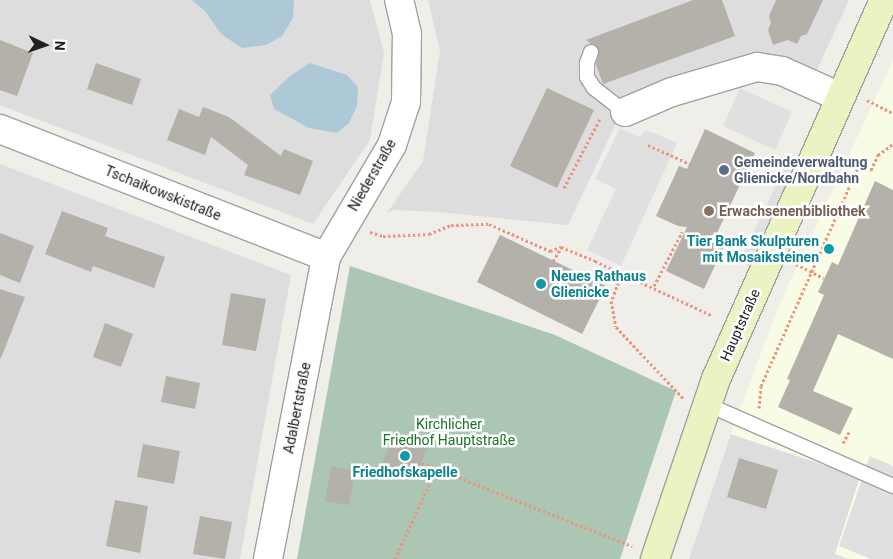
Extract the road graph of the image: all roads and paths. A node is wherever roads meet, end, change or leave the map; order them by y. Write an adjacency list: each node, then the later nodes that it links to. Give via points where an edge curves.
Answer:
1 (400, 0): 15 (street, Niederstraße, via 408,34 406,102 392,145)
2 (884, 0): 4 (street, Hauptstraße)
3 (591, 52): 7 (lane, via 586,63 587,77)
4 (840, 97): 7 (street, via 782,71 757,67 681,89); 30 (street, Hauptstraße)
5 (867, 100): 6 (path)
6 (893, 113)
7 (615, 115): 14 (path, via 598,118)
8 (0, 129): 21 (street, Tschaikowskistraße)
9 (893, 144): 13 (path, via 878,155 871,170)
10 (648, 145): 12 (path)
11 (842, 156): 13 (path)
12 (690, 164)
13 (860, 165): 25 (path)
14 (564, 188)
15 (347, 219): 18 (path, via 383,236 429,234 451,224 490,224 550,251); 21 (street, Niederstraße)
16 (682, 232): 28 (path)
17 (725, 243): 19 (path)
18 (561, 247): 22 (path); 23 (path)
19 (735, 248)
20 (597, 256): 23 (path)
21 (326, 257): 38 (street, Adalbertstraße)
22 (553, 261)
23 (595, 261): 26 (path)
24 (792, 262): 25 (path)
25 (810, 271): 27 (path); 31 (path, via 761,386)
26 (622, 273): 28 (path); 30 (path, via 611,301 616,327)
27 (824, 278)
28 (654, 286): 29 (path)
29 (713, 316)
30 (694, 401): 36 (lane); 40 (street, Hauptstraße)
31 (759, 408)
32 (849, 432): 33 (path)
33 (843, 444)
34 (422, 463): 35 (path)
35 (436, 470): 37 (path); 39 (path)
36 (893, 486)
37 (625, 544)
38 (268, 559)
39 (395, 559)
40 (655, 559)

